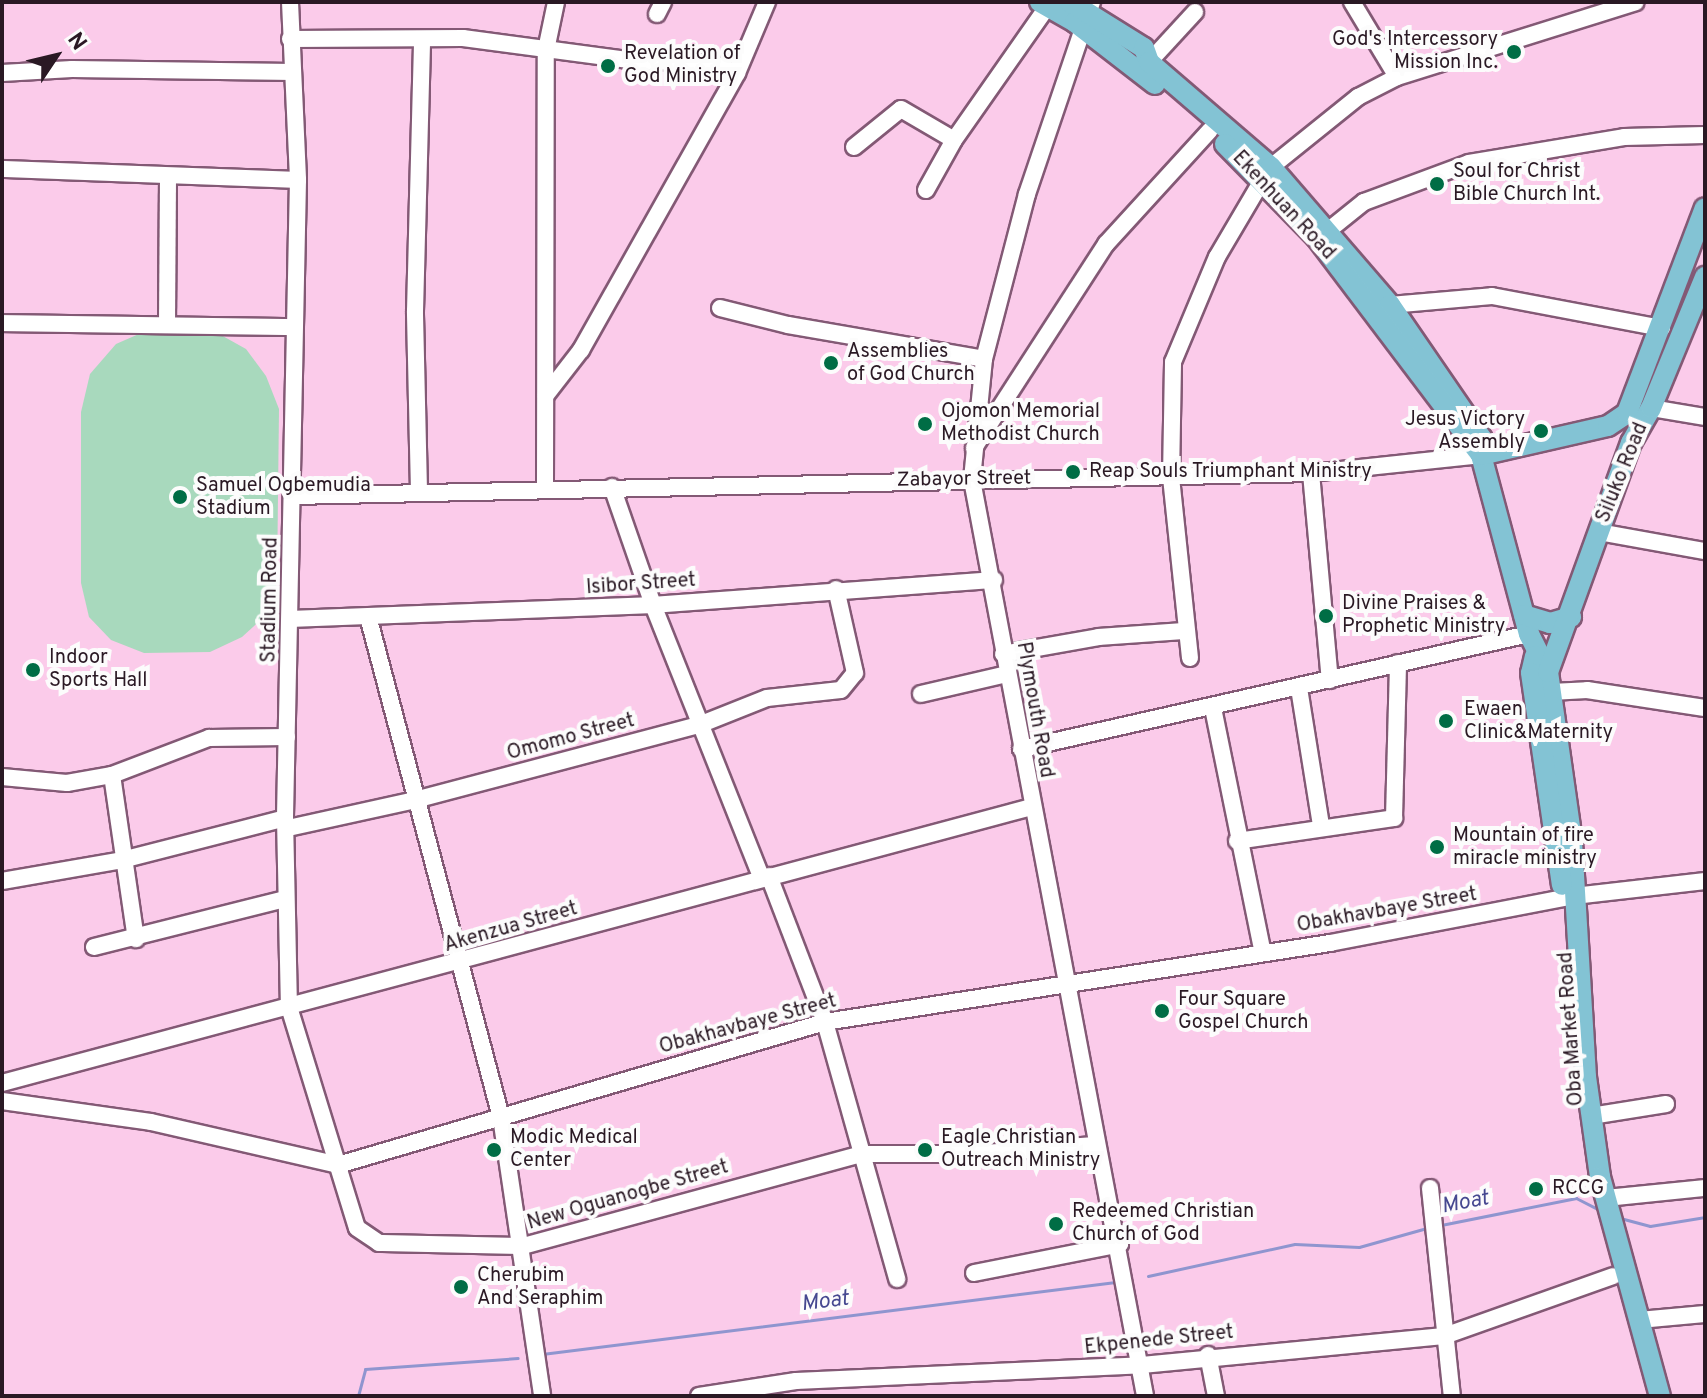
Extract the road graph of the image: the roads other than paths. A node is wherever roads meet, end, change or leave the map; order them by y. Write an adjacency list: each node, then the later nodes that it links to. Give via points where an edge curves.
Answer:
1 (290, 2): 9 (street, Stadium Road)
2 (556, 2): 11 (street)
3 (767, 2): 15 (street)
4 (1352, 2): 16 (street)
5 (1636, 2): 16 (street)
6 (1044, 4): 8 (main road, Ekenhuan Road); 19 (street)
7 (1195, 12): 12 (street)
8 (1081, 14): 12 (main road, Ekenhuan Road, via 1144,48); 17 (main road, Ekenhuan Road); 36 (street, Plymouth Road)
9 (290, 39): 10 (street); 13 (street, Stadium Road)
10 (422, 39): 11 (street, via 463,38); 48 (street, via 415,311)
11 (546, 50): 15 (street, via 636,61 710,62); 37 (street)
12 (1149, 62): 22 (main road, Ekenhuan Road)
13 (293, 72): 14 (street); 24 (street, Stadium Road)
14 (2, 73)
15 (737, 73): 37 (street, via 581,350)
16 (1397, 77): 22 (street, via 1358,97)
17 (1210, 130): 22 (main road, Ekenhuan Road); 41 (street, via 1106,244)
18 (1705, 135): 27 (street, via 1624,137 1469,163 1364,202)
19 (954, 140): 20 (street, via 901,109); 25 (street)
20 (854, 147)
21 (2, 169): 23 (street)
22 (1267, 173): 27 (main road, Ekenhuan Road); 42 (main road, Ekenhuan Road, via 1377,311); 44 (street, via 1217,257 1173,362)
23 (168, 176): 24 (street); 33 (street)
24 (298, 180): 34 (street, Stadium Road)
25 (926, 190)
26 (1705, 208): 28 (main road, Siluko Road)
27 (1329, 230): 30 (main road, Ekenhuan Road)
28 (1684, 266): 29 (street); 35 (main road, Siluko Road)
29 (1705, 274): 38 (main road, Siluko Road)
30 (1390, 305): 35 (street, via 1492,296); 42 (main road, Ekenhuan Road, via 1482,439)
31 (720, 308): 36 (street)
32 (2, 323): 33 (street)
33 (167, 323): 34 (street)
34 (294, 327): 49 (street, Stadium Road)
35 (1662, 328): 39 (main road, Siluko Road)
36 (984, 359): 41 (street, Plymouth Road)
37 (546, 395): 47 (street)
38 (1651, 408): 40 (street); 50 (main road, Siluko Road, via 1631,443)
39 (1627, 413): 42 (main road, Zabayor Street, via 1608,426)
40 (1705, 417)
41 (971, 453): 45 (street, Plymouth Road)
42 (1481, 455): 43 (street, Zabayor Street); 58 (main road, Ekenhuan Road)
43 (1311, 473): 44 (street, Zabayor Street); 65 (street)
44 (1171, 478): 45 (street, Zabayor Street); 59 (street)
45 (972, 480): 46 (street, Zabayor Street); 52 (street, Plymouth Road)
46 (612, 487): 47 (street, Zabayor Street); 54 (street)
47 (545, 490): 48 (street, Zabayor Street)
48 (419, 491): 49 (street, Zabayor Street)
49 (293, 496): 56 (street, Stadium Road)
50 (1599, 532): 51 (street); 55 (main road, Siluko Road)
51 (1705, 551)
52 (994, 580): 53 (street, Isibor Street); 60 (street, Plymouth Road)
53 (836, 589): 54 (street, Isibor Street); 70 (street, Omomo Street, via 855,673 841,690 767,698)
54 (653, 605): 57 (street, Isibor Street); 70 (street)
55 (1571, 617): 58 (main road); 63 (main road, Siluko Road)
56 (291, 619): 57 (street, Isibor Street); 71 (street, Stadium Road)
57 (369, 620): 75 (street)
58 (1527, 624): 62 (street); 63 (main road, Ekenhuan Road)
59 (1183, 631): 60 (street, via 1099,637); 61 (street)
60 (1003, 654): 64 (street, Plymouth Road)
61 (1190, 658)
62 (1398, 663): 65 (street); 78 (street, via 1394,818)
63 (1545, 673): 69 (street, via 1587,690); 84 (main road, Oba Market Road); 84 (main road, Oba Market Road, via 1531,673)
64 (1007, 674): 67 (street); 72 (street, Plymouth Road)
65 (1330, 680): 66 (street)
66 (1299, 688): 68 (street); 78 (street)
67 (921, 694)
68 (1213, 708): 72 (street); 79 (street, via 1230,773)
69 (1705, 708)
70 (699, 725): 75 (street, Omomo Street); 81 (street)
71 (287, 737): 73 (street, via 209,738); 77 (street, Stadium Road)
72 (1021, 749): 76 (street, Plymouth Road)
73 (112, 775): 74 (street, via 67,783); 80 (street)
74 (2, 777)
75 (415, 800): 77 (street, Omomo Street); 89 (street)
76 (1031, 807): 81 (street, Akenzua Street); 90 (street, Plymouth Road)
77 (286, 823): 80 (street, Omomo Street); 85 (street, Stadium Road)
78 (1321, 826): 79 (street)
79 (1237, 841): 88 (street)
80 (122, 860): 82 (street, Omomo Street); 86 (street)
81 (765, 876): 89 (street, Akenzua Street); 92 (street)
82 (2, 881)
83 (1705, 881): 84 (street, Obakhavbaye Street)
84 (1569, 897): 88 (street, Obakhavbaye Street); 96 (main road, Oba Market Road); 107 (main road, Oba Market Road, via 1573,1078 1588,1179)
85 (285, 899): 86 (street); 91 (street, Stadium Road)
86 (136, 939): 87 (street)
87 (94, 947)
88 (1263, 953): 90 (street, Obakhavbaye Street)
89 (458, 965): 91 (street, Akenzua Street); 97 (street)
90 (1066, 986): 92 (street, Obakhavbaye Street); 98 (street, Plymouth Road)
91 (289, 1007): 93 (street, Akenzua Street); 100 (street, New Oguanogbe Street)
92 (825, 1022): 97 (street, Obakhavbaye Street); 99 (street)
93 (2, 1083)
94 (2, 1101): 100 (street, Obakhavbaye Street, via 151,1122)
95 (1666, 1104): 96 (street)
96 (1591, 1116): 103 (main road, Oba Market Road)
97 (501, 1117): 100 (street, Obakhavbaye Street); 105 (street)
98 (1095, 1145): 99 (street, New Oguanogbe Street, via 971,1154); 104 (street, Plymouth Road)
99 (861, 1154): 105 (street, New Oguanogbe Street); 108 (street)
100 (338, 1165): 105 (street, New Oguanogbe Street, via 357,1228 379,1243)
101 (1430, 1188): 111 (street)
102 (1705, 1188): 103 (street)
103 (1606, 1198): 110 (main road, Oba Market Road)
104 (1120, 1244): 106 (street); 113 (street, Plymouth Road)
105 (523, 1246): 115 (street)
106 (974, 1273)
107 (1613, 1276): 111 (street, Ekpenede Street); 120 (main road, Oba Market Road)
108 (897, 1279)
109 (1705, 1314): 110 (street)
110 (1639, 1320): 121 (main road, Oba Market Road)
111 (1444, 1336): 112 (street, Ekpenede Street); 119 (street)
112 (1208, 1355): 113 (street, Ekpenede Street); 118 (street)
113 (1142, 1365): 114 (street, Ekpenede Street); 117 (street, Plymouth Road)
114 (795, 1388): 116 (street, Ekpenede Street)
115 (542, 1396)
116 (699, 1396)
117 (1145, 1396)
118 (1216, 1396)
119 (1452, 1396)
120 (1649, 1396)
121 (1660, 1396)

